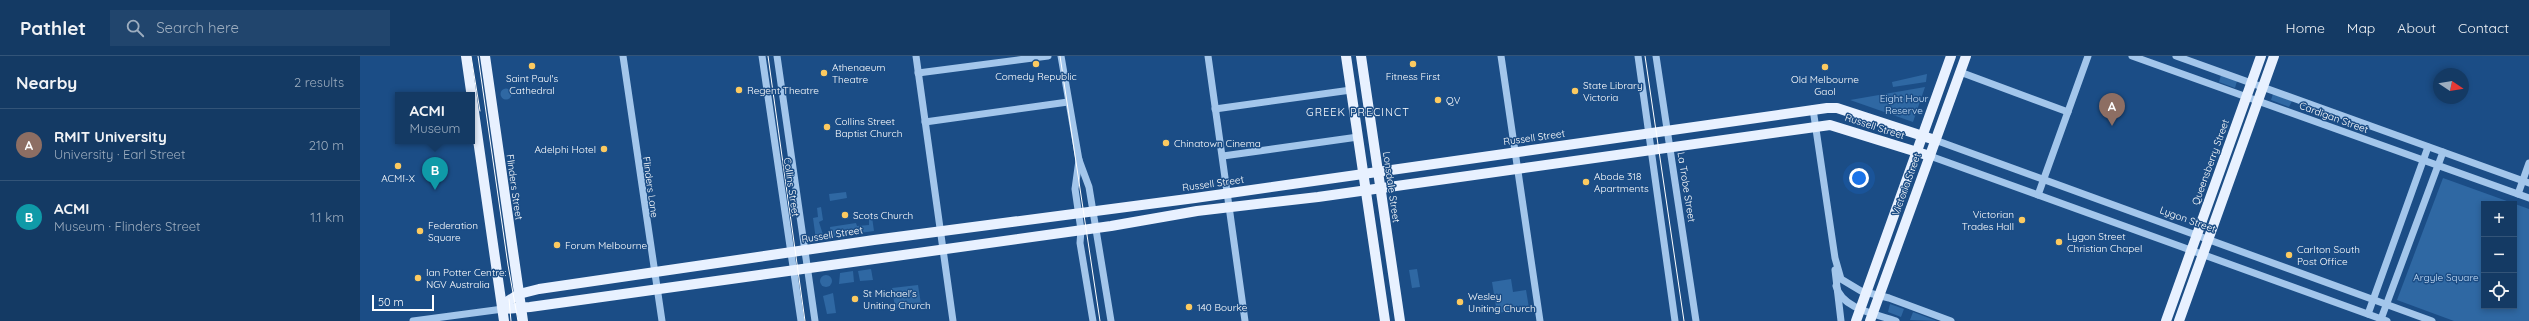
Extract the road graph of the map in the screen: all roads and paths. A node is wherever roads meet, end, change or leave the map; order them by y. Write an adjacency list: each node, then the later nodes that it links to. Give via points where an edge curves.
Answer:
1 (466, 56): 27 (main road)
2 (485, 56): 105 (main road, Flinders Street)
3 (622, 56): 97 (street, Flinders Lane)
4 (762, 56): 88 (street, Collins Street)
5 (777, 56): 87 (street, Collins Street)
6 (916, 56): 23 (street)
7 (1048, 56): 23 (street)
8 (1061, 56): 30 (street)
9 (1208, 56): 31 (street)
10 (1346, 56): 26 (main road)
11 (1361, 56): 60 (main road, Lonsdale Street)
12 (1501, 56): 49 (street)
13 (1638, 56): 39 (street)
14 (1656, 56): 38 (street, La Trobe Street)
15 (1951, 56): 40 (main road, Victoria Street)
16 (1966, 56): 22 (main road, Victoria Street)
17 (2088, 56): 33 (street)
18 (2132, 56): 28 (street, Cardigan Street)
19 (2176, 56): 24 (street, Cardigan Street)
20 (2261, 56): 24 (main road, Queensberry Street)
21 (2274, 56): 25 (main road)
22 (1960, 72): 33 (street); 43 (main road, Victoria Street)
23 (918, 73): 35 (street)
24 (2251, 84): 25 (street, Cardigan Street); 28 (main road, Queensberry Street)
25 (2263, 88): 29 (main road); 47 (street, Cardigan Street)
26 (1351, 90): 31 (street); 41 (main road)
27 (471, 92)
28 (2246, 98): 29 (street, Cardigan Street); 44 (main road, Queensberry Street)
29 (2258, 100): 45 (main road); 54 (street, Cardigan Street)
30 (1068, 102): 35 (street); 55 (street)
31 (1215, 109): 52 (street)
32 (1814, 110): 34 (main road, Russell Street); 37 (street); 40 (main road, Russell Street, via 1837,108)
33 (2068, 112): 62 (street)
34 (1737, 121): 38 (main road, Russell Street); 42 (main road)
35 (925, 122): 82 (street)
36 (475, 123): 111 (main road)
37 (1816, 127): 42 (main road, Russell Street); 50 (main road, Russell Street, via 1837,126); 91 (street)
38 (1668, 131): 39 (main road, Russell Street); 46 (street, La Trobe Street)
39 (1649, 134): 48 (street); 49 (main road, Russell Street)
40 (1922, 136): 43 (main road, Russell Street); 50 (main road, Victoria Street)
41 (1358, 137): 52 (street); 61 (main road)
42 (1740, 138): 46 (main road, Russell Street)
43 (1935, 140): 53 (main road, Victoria Street); 62 (street, Lygon Street)
44 (2230, 140): 45 (main road); 83 (main road, Queensberry Street)
45 (2242, 144): 84 (main road)
46 (1670, 147): 48 (main road, Russell Street); 133 (street, La Trobe Street)
47 (2428, 147): 51 (street, Cardigan Street); 54 (street)
48 (1652, 150): 59 (main road, Russell Street); 132 (street)
49 (1515, 152): 57 (main road, Russell Street); 59 (street)
50 (1917, 152): 53 (main road); 104 (main road, Victoria Street)
51 (2443, 152): 58 (street); 64 (street, Cardigan Street)
52 (1223, 156): 68 (street)
53 (1930, 156): 70 (street); 107 (main road, Victoria Street)
54 (2423, 159): 58 (street, Cardigan Street); 108 (street)
55 (1079, 160): 77 (street, via 1090,186); 79 (street, via 1075,189)
56 (2529, 163): 64 (street)
57 (1426, 164): 60 (main road, Russell Street); 63 (main road)
58 (2438, 165): 69 (street, Cardigan Street); 109 (street)
59 (1517, 169): 63 (main road, Russell Street); 131 (street)
60 (1378, 171): 61 (main road, Russell Street); 66 (main road, Lonsdale Street)
61 (1363, 173): 65 (main road, Russell Street); 67 (main road)
62 (2043, 180): 70 (street); 83 (street, Lygon Street)
63 (1428, 181): 66 (main road, Russell Street)
64 (2526, 182): 69 (street)
65 (1272, 186): 68 (main road, Russell Street); 73 (main road)
66 (1380, 188): 67 (main road, Russell Street); 74 (main road, Lonsdale Street)
67 (1366, 190): 73 (main road, Russell Street); 76 (main road)
68 (1229, 193): 71 (main road, Russell Street); 75 (street)
69 (2518, 194): 72 (street, Cardigan Street)
70 (2038, 195): 86 (street)
71 (1195, 198): 77 (main road, Russell Street); 78 (main road)
72 (2529, 198)
73 (1274, 202): 75 (main road, Russell Street)
74 (1383, 205): 76 (main road); 93 (main road, Lonsdale Street)
75 (1230, 207): 78 (main road, Russell Street); 128 (street)
76 (1368, 207): 96 (main road)
77 (1093, 210): 79 (main road, Russell Street); 80 (street)
78 (1197, 211): 80 (main road, Russell Street)
79 (1078, 212): 81 (street); 82 (main road, Russell Street)
80 (1096, 228): 81 (main road, Russell Street); 127 (street)
81 (1081, 230): 85 (main road, Russell Street); 126 (street, via 1080,243)
82 (940, 231): 85 (street); 87 (main road, Russell Street)
83 (2196, 235): 84 (street, Lygon Street); 86 (main road, Queensberry Street)
84 (2208, 240): 89 (main road); 108 (street, Lygon Street)
85 (943, 250): 94 (main road, Russell Street); 125 (street)
86 (2191, 250): 89 (street); 116 (main road, Queensberry Street)
87 (805, 251): 88 (main road, Russell Street); 94 (street, Collins Street)
88 (791, 252): 90 (main road, Russell Street); 95 (street, Collins Street)
89 (2203, 255): 114 (street); 117 (main road)
90 (761, 257): 92 (main road, Russell Street); 98 (main road)
91 (1835, 258): 101 (street); 104 (street, via 1841,279)
92 (730, 262): 97 (main road, Russell Street); 100 (main road)
93 (1392, 266): 96 (main road); 130 (main road, Lonsdale Street)
94 (807, 268): 95 (main road, Russell Street); 124 (street, Collins Street)
95 (794, 269): 98 (main road, Russell Street); 123 (street, Collins Street)
96 (1377, 269): 129 (main road)
97 (654, 273): 99 (main road, Russell Street); 103 (street, Flinders Lane)
98 (763, 273): 100 (main road, Russell Street)
99 (618, 278): 102 (main road, Russell Street); 106 (main road)
100 (732, 278): 103 (main road, Russell Street)
101 (1836, 286): 113 (street, via 1844,299); 134 (street)
102 (539, 289): 105 (main road, Russell Street); 110 (main road)
103 (657, 289): 106 (main road, Russell Street); 122 (street, Flinders Lane)
104 (1866, 293): 107 (street); 113 (main road, Victoria Street)
105 (519, 294): 111 (main road, Russell Street); 112 (main road, Flinders Street)
106 (620, 294): 110 (main road, Russell Street)
107 (1879, 296): 115 (main road, Victoria Street); 137 (street)
108 (2373, 300): 109 (street, Lygon Street); 114 (street)
109 (2387, 304): 118 (street); 138 (street, Lygon Street)
110 (542, 305): 112 (main road, Russell Street)
111 (500, 308): 112 (main road, Russell Street); 119 (street, Russell Street); 120 (main road)
112 (521, 308): 121 (main road, Flinders Street)
113 (1860, 308): 115 (street); 135 (main road, Victoria Street)
114 (2368, 314): 118 (street)
115 (1872, 317): 136 (street)
116 (2167, 317): 117 (main road)
117 (2180, 319)
118 (2384, 320)
119 (413, 321)
120 (504, 321)
121 (523, 321)
122 (662, 321)
123 (801, 321)
124 (815, 321)
125 (953, 321)
126 (1093, 321)
127 (1111, 321)
128 (1245, 321)
129 (1385, 321)
130 (1400, 321)
131 (1540, 321)
132 (1674, 321)
133 (1696, 321)
134 (1841, 321)
135 (1856, 321)
136 (1896, 321)
137 (1951, 321)
138 (2432, 321)

